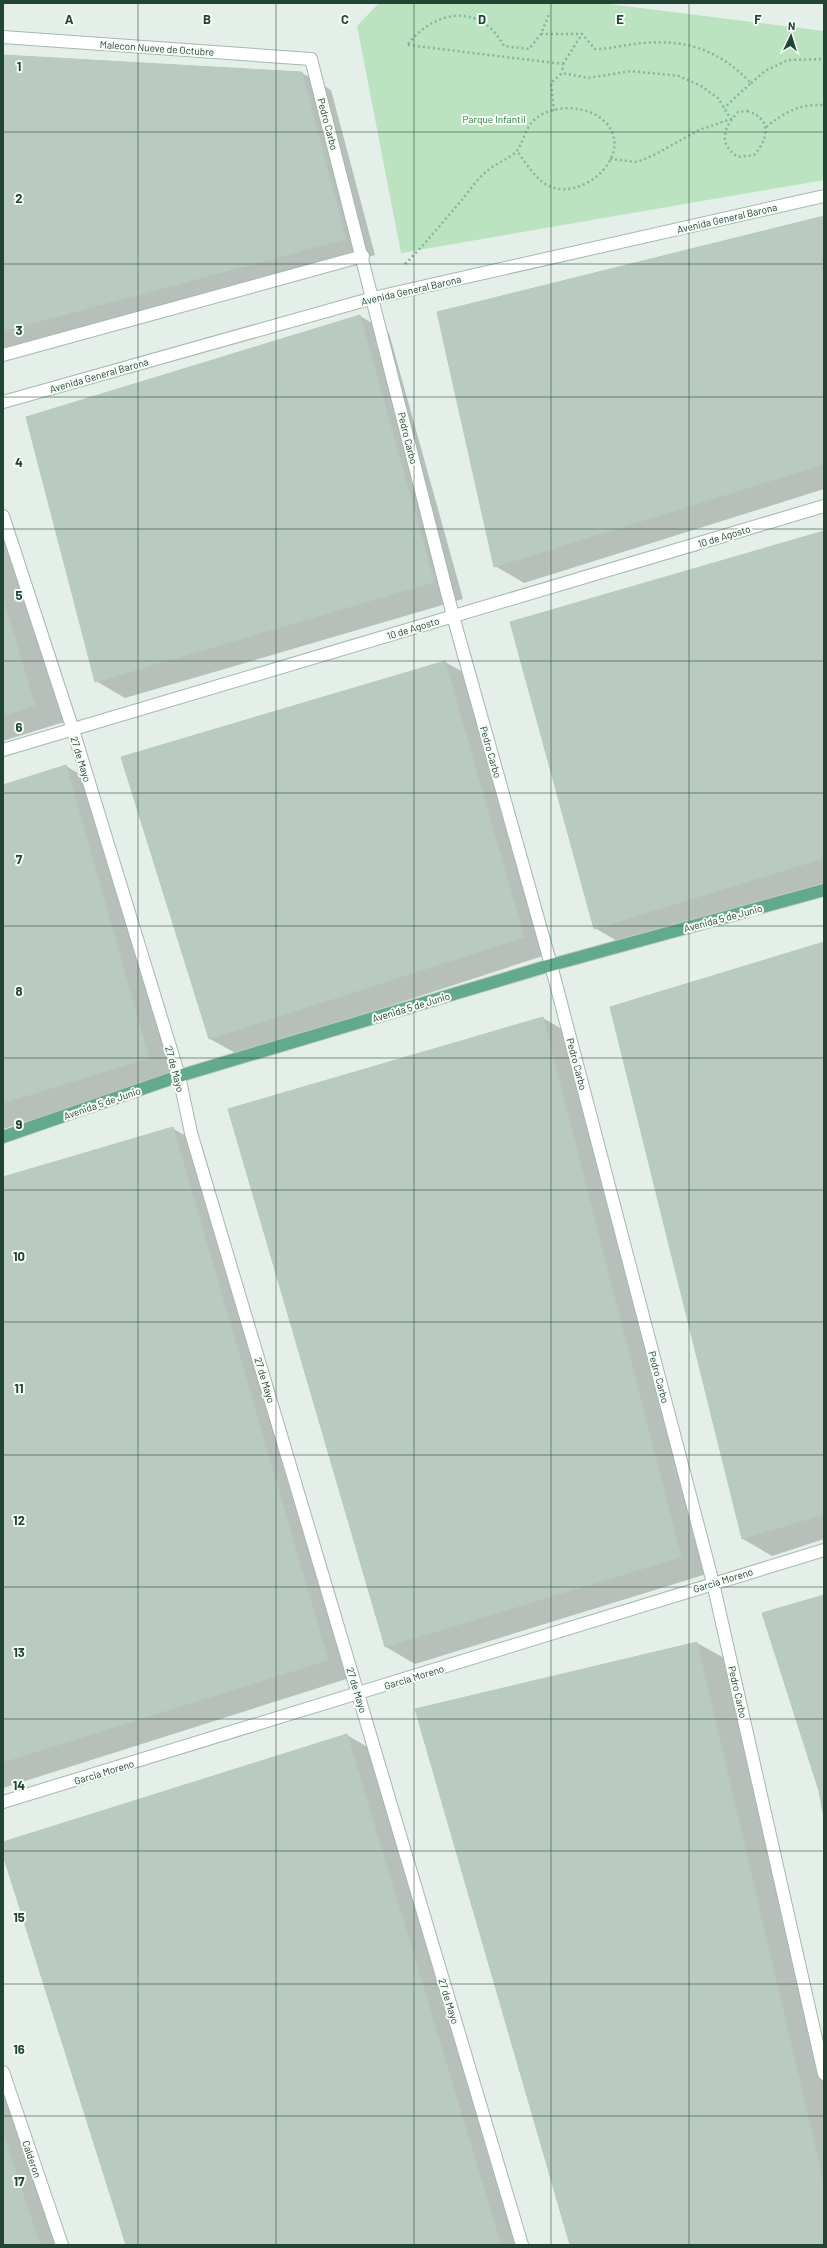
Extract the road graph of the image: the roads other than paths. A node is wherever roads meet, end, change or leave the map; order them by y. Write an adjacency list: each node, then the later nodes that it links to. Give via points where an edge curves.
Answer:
1 (3, 37): 2 (street, Malecon Nueve de Octubre)
2 (311, 59): 4 (street, Pedro Carbo)
3 (824, 196): 5 (street, Avenida General Barona)
4 (362, 256): 5 (street, Pedro Carbo); 6 (street)
5 (373, 298): 7 (street, Avenida General Barona); 10 (street, Pedro Carbo)
6 (3, 355)
7 (3, 402)
8 (824, 506): 10 (street, 10 de Agosto)
9 (3, 516): 11 (street, 27 de Mayo)
10 (453, 616): 11 (street, 10 de Agosto); 14 (street, Pedro Carbo)
11 (73, 730): 12 (street, 10 de Agosto); 15 (street, 27 de Mayo)
12 (3, 750)
13 (824, 890): 14 (main road, Avenida 5 de Junio)
14 (551, 965): 15 (main road, Avenida 5 de Junio); 18 (street, Pedro Carbo)
15 (178, 1076): 16 (main road, Avenida 5 de Junio); 19 (street, 27 de Mayo, via 191,1133)
16 (3, 1137)
17 (824, 1550): 18 (street, Garcia Moreno)
18 (713, 1583): 19 (street, Garcia Moreno); 22 (street, Pedro Carbo)
19 (358, 1694): 20 (street, Garcia Moreno); 24 (street, 27 de Mayo)
20 (3, 1802)
21 (3, 2072): 23 (street, Calderon)
22 (824, 2074)
23 (62, 2245)
24 (522, 2245)

